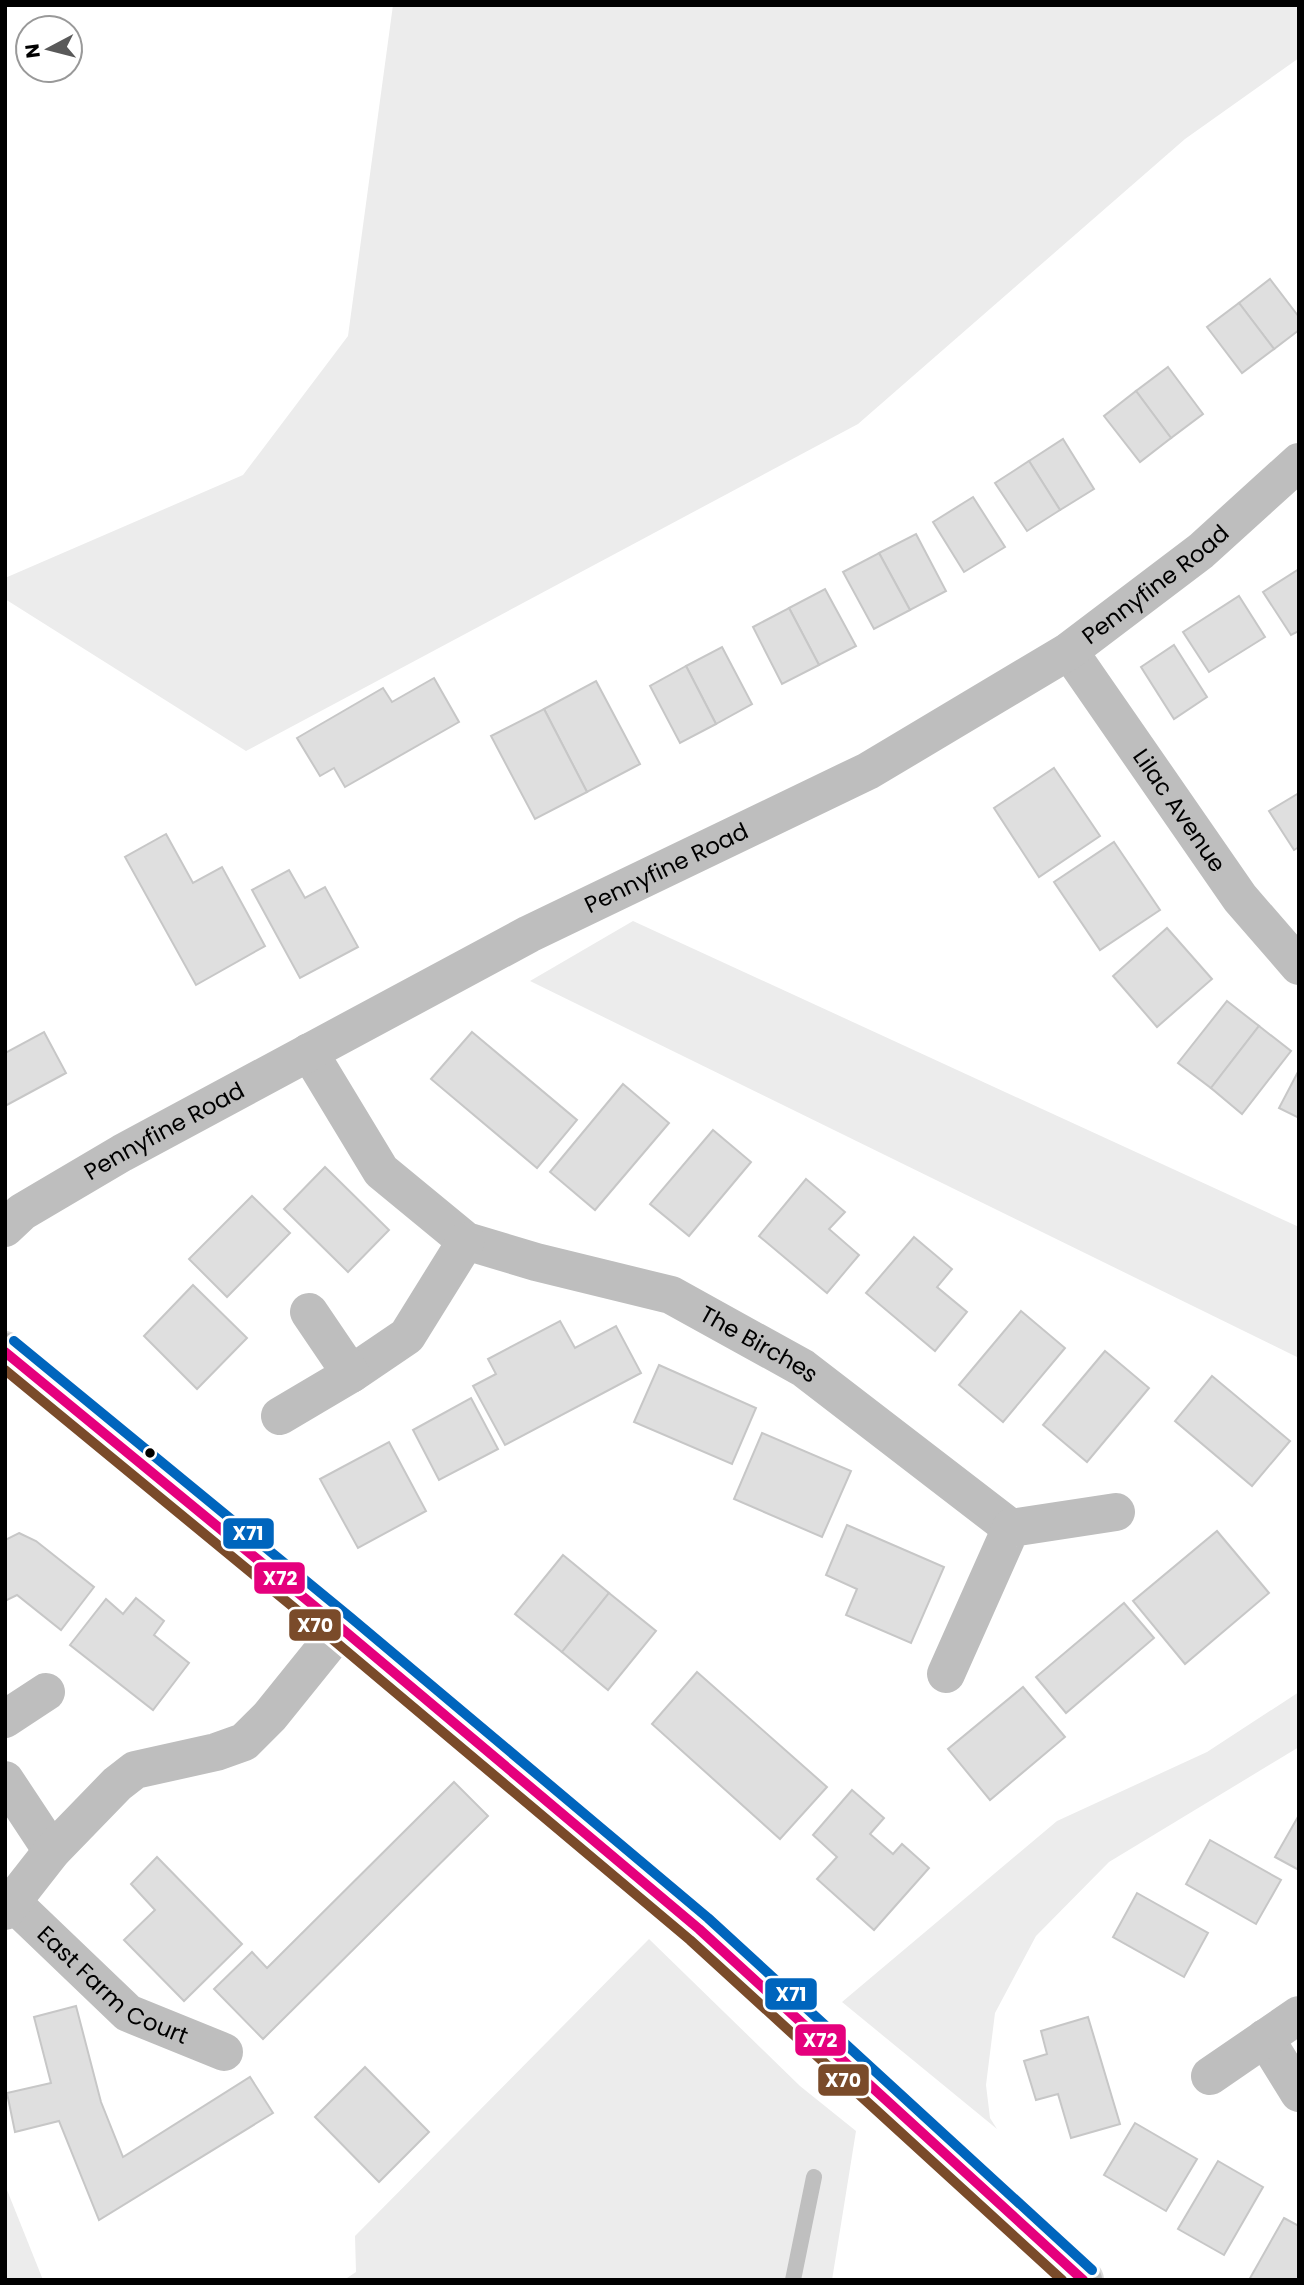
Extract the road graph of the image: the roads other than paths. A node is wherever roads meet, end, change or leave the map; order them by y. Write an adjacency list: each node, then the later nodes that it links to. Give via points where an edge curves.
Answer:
1 (1299, 462): 2 (main road, Pennyfine Road, via 1201,551)
2 (1069, 650): 3 (main road, Lilac Avenue, via 1240,898); 4 (main road, Pennyfine Road, via 868,771 529,934)
3 (1299, 966)
4 (309, 1052): 5 (main road, Pennyfine Road, via 122,1153 22,1212); 6 (main road, The Birches, via 381,1171)
5 (5, 1228)
6 (466, 1241): 9 (main road, via 407,1336); 12 (main road, The Birches, via 671,1295 803,1368)
7 (309, 1312): 9 (main road)
8 (5, 1352): 13 (main road)
9 (351, 1374): 10 (main road)
10 (280, 1416)
11 (1116, 1512): 12 (main road)
12 (1011, 1528): 14 (main road)
13 (341, 1628): 18 (main road, East Farm Court, via 244,1742 135,1770); 25 (main road, via 699,1929)
14 (946, 1674)
15 (46, 1692): 16 (main road)
16 (5, 1719)
17 (5, 1780): 18 (main road)
18 (52, 1851): 19 (main road, East Farm Court)
19 (9, 1906): 22 (main road, East Farm Court, via 128,2014)
20 (1299, 2015): 21 (main road)
21 (1265, 2038): 23 (main road); 24 (main road)
22 (224, 2052)
23 (1210, 2076)
24 (1299, 2092)
25 (1083, 2280)

